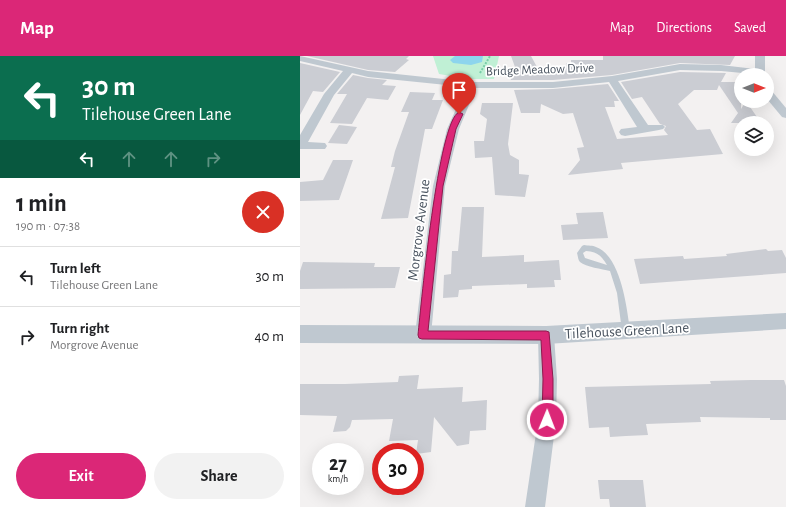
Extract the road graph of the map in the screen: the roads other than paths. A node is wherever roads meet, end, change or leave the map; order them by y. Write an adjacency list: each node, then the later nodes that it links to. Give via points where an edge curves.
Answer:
1 (760, 56): 3 (street)
2 (300, 58): 4 (street, Bridge Meadow Drive)
3 (759, 68)
4 (349, 70): 7 (street, Bridge Meadow Drive); 13 (street, via 329,94)
5 (734, 70): 6 (street, Bridge Meadow Drive, via 680,67)
6 (612, 79): 7 (street, Bridge Meadow Drive, via 553,85); 11 (street)
7 (472, 85): 19 (street, Morgrove Avenue, via 453,129 439,186)
8 (774, 100): 9 (street)
9 (786, 115)
10 (659, 127): 11 (street)
11 (644, 128): 12 (street)
12 (625, 132)
13 (300, 145): 14 (street)
14 (321, 146)
15 (613, 269): 17 (lane)
16 (786, 321): 17 (street, Tilehouse Green Lane)
17 (626, 331): 20 (street, Tilehouse Green Lane)
18 (300, 334): 19 (street, Tilehouse Green Lane)
19 (422, 335): 20 (street, Tilehouse Green Lane)
20 (546, 335): 21 (street, via 547,420)
21 (535, 507)

